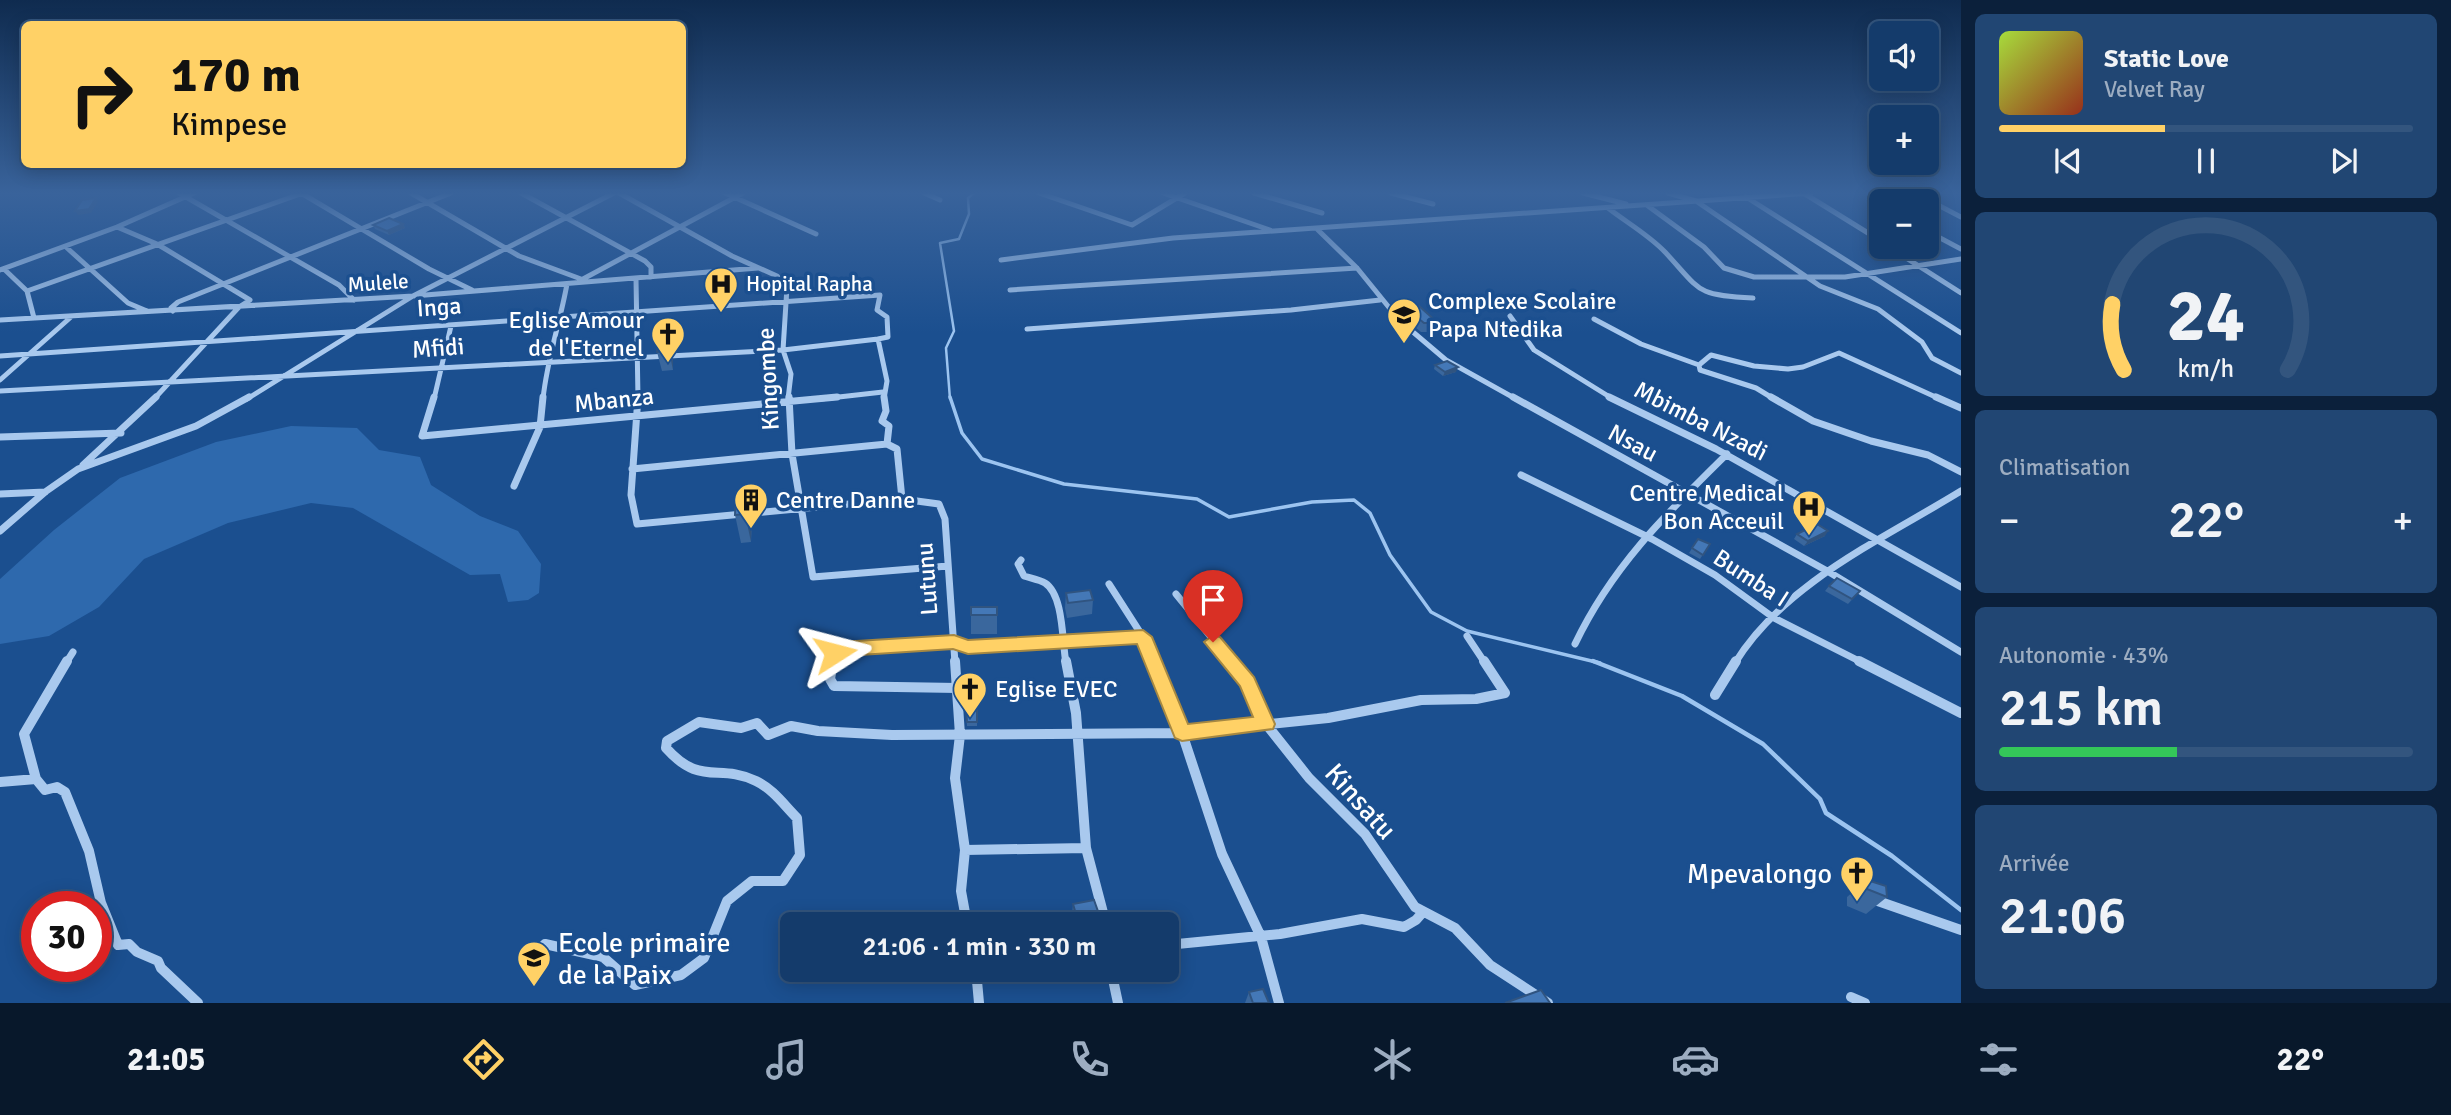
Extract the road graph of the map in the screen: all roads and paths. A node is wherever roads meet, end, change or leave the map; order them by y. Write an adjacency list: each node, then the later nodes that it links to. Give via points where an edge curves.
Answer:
1 (84, 240): 21 (street)
2 (147, 240): 19 (street)
3 (169, 240): 19 (street)
4 (261, 240): 24 (street)
5 (335, 240): 24 (street)
6 (385, 240): 36 (street)
7 (494, 240): 20 (street)
8 (518, 240): 20 (street)
9 (606, 240): 23 (street)
10 (657, 240): 23 (street)
11 (706, 240): 29 (street, Kingombe)
12 (1148, 240): 27 (street)
13 (1328, 240): 30 (street, Nsau)
14 (1649, 240): 46 (street, via 1698,289 1719,296)
15 (1694, 240): 35 (street, via 1730,272 1775,279)
16 (1753, 240): 35 (street)
17 (1812, 240): 33 (street)
18 (1944, 240): 22 (street)
19 (157, 244): 28 (street); 39 (street)
20 (505, 246): 36 (street); 38 (street, via 565,276)
21 (66, 247): 28 (street); 32 (street)
22 (1961, 249)
23 (633, 254): 34 (street, via 650,265); 38 (street)
24 (290, 257): 39 (street); 47 (street, via 339,285)
25 (1906, 259): 31 (street)
26 (1961, 259): 31 (street)
27 (1001, 260)
28 (91, 268): 42 (street); 52 (street, via 128,303)
29 (758, 268): 34 (street, Mulele); 49 (street, Kingombe, via 777,276 786,287)
30 (1357, 268): 41 (street); 48 (street, Nsau)
31 (1919, 268): 33 (street); 44 (street)
32 (2, 269): 42 (street)
33 (1863, 273): 35 (street); 63 (street)
34 (651, 277): 37 (street, Mulele)
35 (1809, 278): 73 (street, via 1878,309 1922,342 1932,358)
36 (446, 279): 43 (street); 45 (street)
37 (636, 279): 38 (street, Mulele); 53 (street)
38 (586, 280): 40 (street, Mulele)
39 (224, 284): 50 (street, via 250,300); 51 (street, via 173,305)
40 (567, 284): 43 (street, Mulele); 57 (street)
41 (1010, 290)
42 (27, 291): 56 (street)
43 (476, 292): 45 (street, Mulele)
44 (1961, 293)
45 (413, 296): 47 (street, Mulele); 62 (street)
46 (1753, 298)
47 (354, 300): 50 (street, Mulele)
48 (1380, 300): 61 (street, via 1258,316); 96 (street, Nsau, via 1446,360)
49 (783, 304): 53 (street, Inga); 64 (street, Inga, via 880,295 877,310 887,317 888,337); 66 (street, Kingombe)
50 (239, 307): 51 (street, Mulele); 65 (street)
51 (173, 311): 52 (street, Mulele)
52 (151, 312): 55 (street, Mulele)
53 (636, 313): 57 (street, Inga); 69 (street)
54 (1510, 316): 87 (street, Mbimba Nzadi, via 1548,362)
55 (71, 317): 56 (street, Mulele); 67 (street)
56 (34, 318): 59 (street, Mulele)
57 (561, 318): 60 (street, Inga); 70 (street)
58 (1594, 319): 71 (street, via 1641,344)
59 (0, 320)
60 (451, 326): 62 (street, Inga); 72 (street)
61 (1027, 328)
62 (358, 332): 65 (street, Inga); 74 (street)
63 (1961, 333)
64 (878, 340): 66 (street, Mfidi); 78 (street, via 881,366 888,375)
65 (209, 342): 67 (street, Inga); 76 (street)
66 (783, 349): 69 (street, Mfidi); 79 (street, Kingombe, via 791,374)
67 (29, 353): 68 (street, Inga); 75 (street)
68 (0, 356)
69 (636, 356): 70 (street, Mfidi); 81 (street)
70 (547, 361): 72 (street, Mfidi); 82 (street)
71 (1699, 365): 80 (street, via 1711,355 1745,364 1800,368 1839,353); 90 (street, via 1700,370 1756,388 1813,421 1928,455)
72 (443, 366): 74 (street, Mfidi); 82 (street, Mbanza, via 422,436)
73 (1961, 373)
74 (286, 377): 76 (street, Mfidi); 88 (street, via 196,425)
75 (0, 380)
76 (170, 384): 77 (street, Mfidi); 83 (street)
77 (0, 391)
78 (883, 392): 79 (street, Mbanza); 85 (street)
79 (788, 402): 81 (street, Mbanza); 86 (street, Kingombe)
80 (1961, 408)
81 (638, 418): 82 (street, Mbanza); 89 (street)
82 (540, 427): 92 (street)
83 (121, 433): 84 (street); 88 (street)
84 (0, 437)
85 (887, 444): 86 (street); 97 (street, via 897,449)
86 (792, 454): 89 (street); 98 (street, Kingombe)
87 (1727, 454): 96 (street); 101 (street, Mbimba Nzadi)
88 (79, 469): 94 (street)
89 (632, 469): 98 (street, via 637,524)
90 (1961, 472)
91 (1521, 475): 100 (street, Bumba I)
92 (514, 486)
93 (1961, 491): 101 (street)
94 (46, 492): 95 (street); 99 (street)
95 (0, 494)
96 (1689, 494): 100 (street); 104 (street, Nsau)
97 (902, 499): 98 (street); 103 (street, Lutunu, via 932,501 943,509)
98 (804, 510): 103 (street, Kingombe, via 813,577)
99 (0, 531)
100 (1646, 534): 108 (street, Bumba I); 113 (street, via 1593,606)
101 (1883, 541): 104 (street); 106 (street, Mbimba Nzadi)
102 (1021, 560): 112 (street, via 1018,564 1024,576 1047,584 1054,595 1063,625)
103 (948, 566): 111 (street, Lutunu)
104 (1829, 572): 108 (street); 115 (street, Nsau)
105 (1109, 584): 110 (street)
106 (1961, 587)
107 (1176, 594): 119 (street, Kinsatu, via 1248,682)
108 (1774, 618): 117 (street, via 1750,638); 118 (street, Bumba I)
109 (1467, 636): 119 (street, via 1505,693 1476,699 1421,700 1328,718)
110 (1143, 637): 112 (street); 120 (street)
111 (954, 642): 112 (street, via 968,647); 116 (street, Lutunu); 116 (street, via 837,650 830,679 839,687)
112 (1062, 644): 121 (street)
113 (1575, 644)
114 (73, 652): 123 (street, via 24,734)
115 (1961, 652)
116 (958, 688): 122 (street, Lutunu)
117 (1714, 695)
118 (1961, 713)
119 (1266, 724): 120 (street); 130 (street, Kinsatu, via 1309,778 1365,834)
120 (1182, 733): 121 (street); 132 (street, via 1222,855)
121 (1076, 734): 122 (street); 125 (street)
122 (960, 735): 126 (street, Lutunu, via 955,778); 134 (street, via 818,731 791,726 768,736 757,723 741,728 699,722 667,741 666,748 680,765 702,775 751,779 797,818 800,855 783,881 752,881 727,901 704,958 681,975 635,985 603,957 545,944)
123 (36, 779): 124 (street); 138 (street, via 45,790 57,787 65,792 118,945 130,944 158,961)
124 (0, 782)
125 (1086, 848): 126 (street); 129 (street)
126 (965, 850): 128 (street, Lutunu, via 961,891)
127 (1860, 894): 131 (street)
128 (965, 912)
129 (1103, 912)
130 (1423, 912): 132 (street, via 1404,927 1372,919); 142 (street, Kinsatu, via 1455,928 1490,964)
131 (1961, 930)
132 (1261, 937): 133 (street); 141 (street)
133 (1179, 944)
134 (529, 960)
135 (976, 982): 139 (street)
136 (1114, 982): 140 (street)
137 (1850, 996): 143 (street)
138 (198, 1003)
139 (979, 1003)
140 (1118, 1003)
141 (1279, 1003)
142 (1548, 1003)
143 (1866, 1003)

